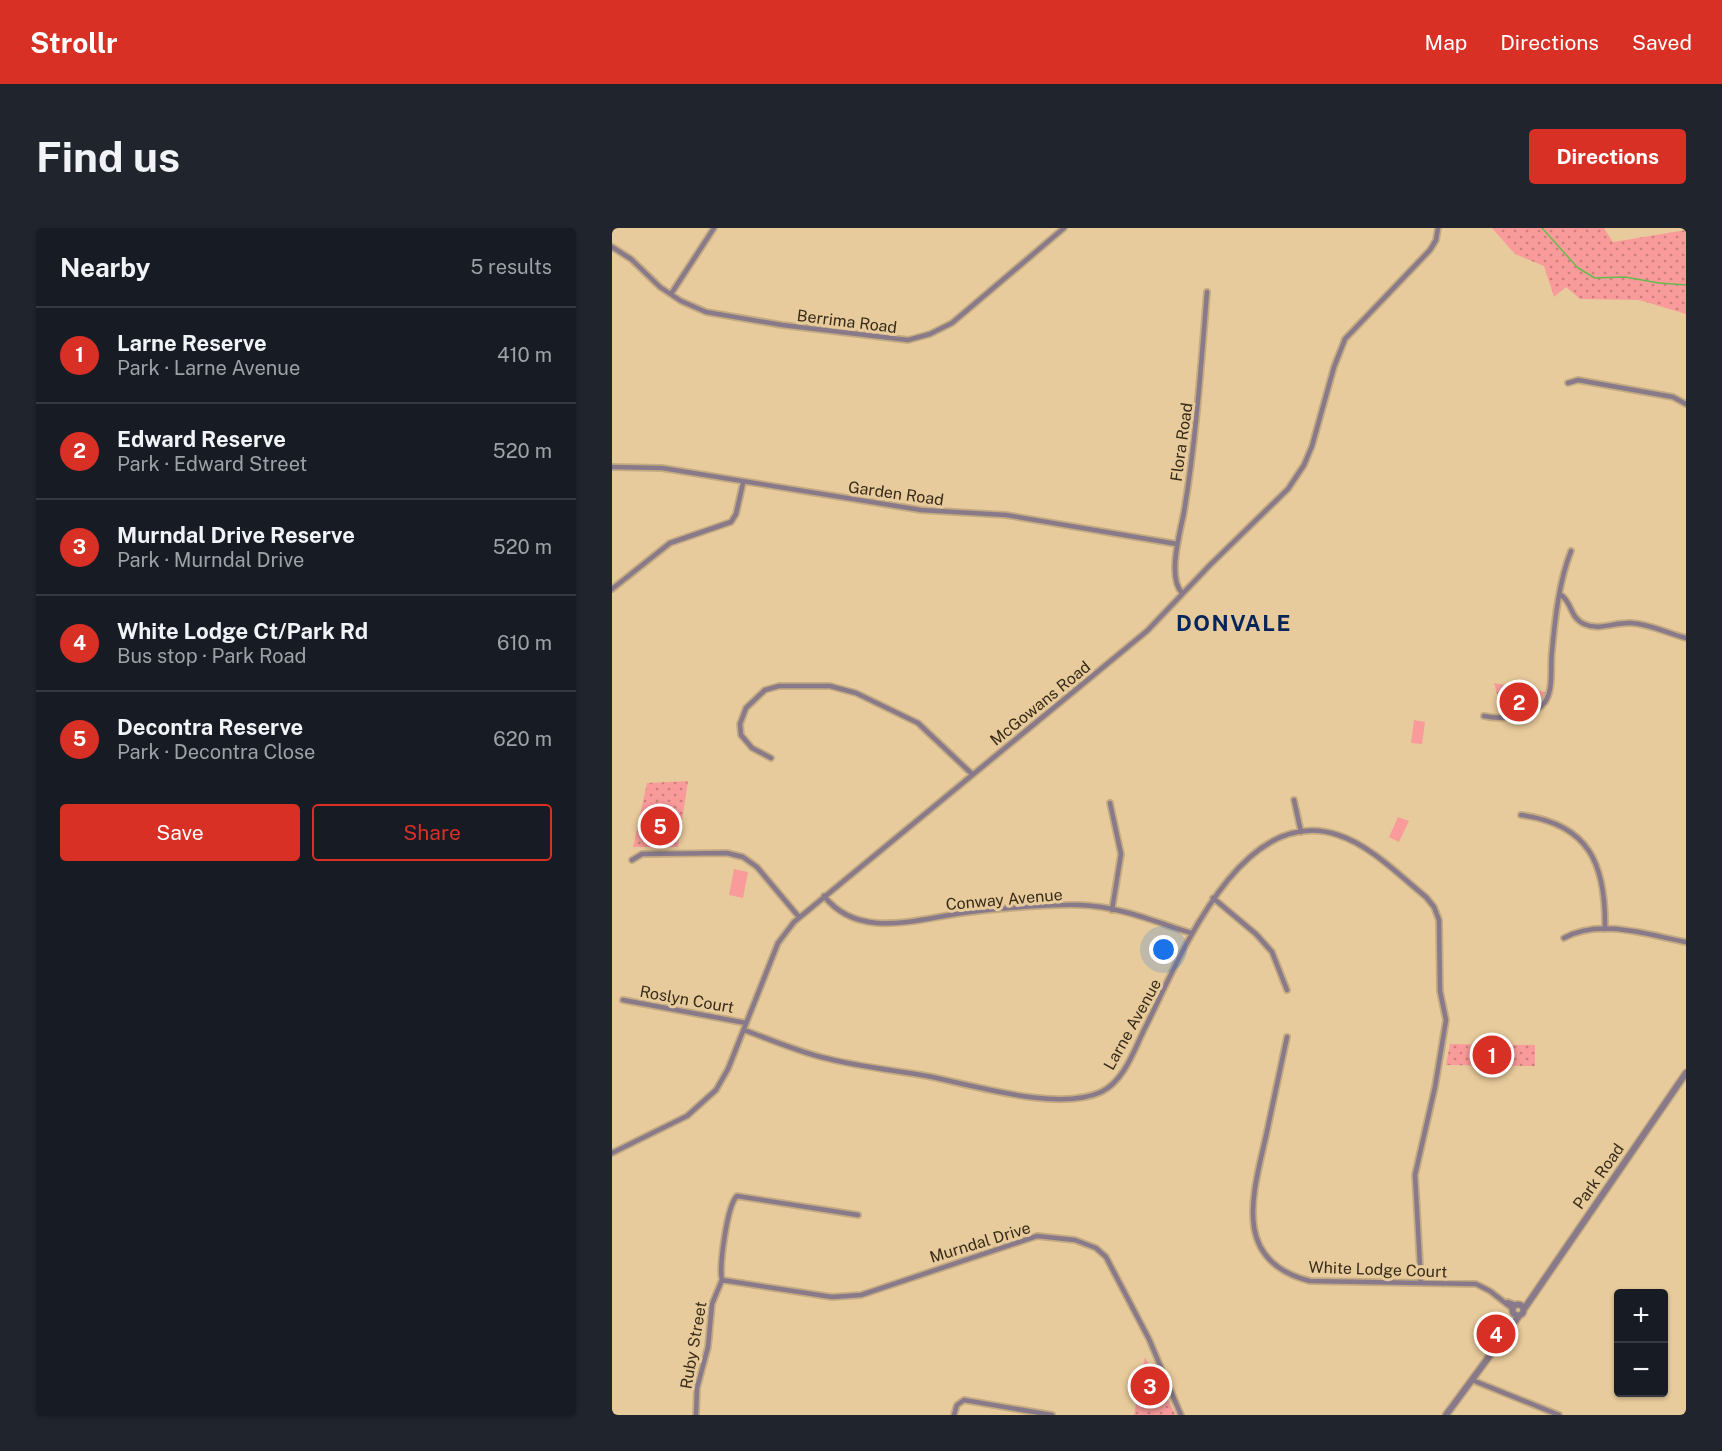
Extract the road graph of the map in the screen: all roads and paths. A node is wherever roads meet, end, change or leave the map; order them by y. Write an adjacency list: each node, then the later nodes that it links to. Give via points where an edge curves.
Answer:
1 (714, 228): 6 (street)
2 (1064, 228): 6 (street, Berrima Road, via 952,323 908,340 719,316 693,308)
3 (1438, 228): 14 (street, McGowans Road, via 1430,250 1345,339 1312,446 1296,479)
4 (612, 247): 6 (street, Berrima Road)
5 (1207, 292): 11 (street, Flora Road, via 1200,389)
6 (671, 294)
7 (1568, 383): 8 (street, via 1578,380 1673,397)
8 (1686, 405)
9 (612, 467): 10 (street, Garden Road, via 662,468)
10 (743, 483): 11 (street, Garden Road, via 921,510 1006,516); 13 (street, via 731,522 670,543)
11 (1177, 544): 14 (street, Flora Road, via 1176,584)
12 (1571, 551): 15 (street)
13 (612, 589)
14 (1182, 593): 19 (street, McGowans Road, via 1147,631)
15 (1561, 596): 16 (street, via 1584,625 1633,623); 17 (street, via 1545,701 1537,709 1505,718)
16 (1686, 638)
17 (1484, 716)
18 (771, 758): 19 (street, via 752,748 741,735 742,716 752,701 771,687 830,686 856,693 918,723)
19 (972, 774): 25 (street, McGowans Road)
20 (1294, 800): 23 (street)
21 (1110, 803): 27 (street, via 1121,854)
22 (1521, 815): 29 (street, via 1556,823 1587,847 1598,865 1604,887)
23 (1301, 831): 26 (street, Larne Avenue, via 1263,847); 42 (street, Larne Avenue, via 1329,832 1359,844 1426,897 1439,920 1440,991 1446,1024 1416,1168)
24 (632, 860): 28 (street, via 642,854 735,855 757,867)
25 (824, 896): 27 (street, Conway Avenue, via 840,911 889,924 971,912 1078,905); 28 (street, McGowans Road)
26 (1213, 898): 30 (street, Larne Avenue); 33 (street, via 1272,952)
27 (1112, 910): 30 (street, Conway Avenue)
28 (798, 917): 35 (street, McGowans Road, via 782,935)
29 (1605, 929): 31 (street, via 1580,930); 32 (street)
30 (1191, 933): 36 (street, Larne Avenue, via 1125,1068 1108,1088 1094,1095 1058,1099 985,1090 818,1056)
31 (1564, 938)
32 (1686, 942)
33 (1287, 990)
34 (623, 1000): 35 (street, Roslyn Court)
35 (746, 1023): 36 (street, McGowans Road)
36 (744, 1030): 39 (street, McGowans Road, via 723,1078 700,1108)
37 (1287, 1037): 42 (street, White Lodge Court, via 1252,1206 1252,1224 1260,1245 1279,1268 1310,1281)
38 (1686, 1073): 43 (street, Park Road, via 1532,1295)
39 (612, 1153)
40 (858, 1215): 41 (street, Ruby Street, via 737,1196 727,1221)
41 (722, 1280): 45 (street, Ruby Street, via 712,1304); 48 (street, Murndal Drive, via 846,1296 875,1292 906,1278 1034,1237 1075,1240 1096,1248 1106,1257 1149,1339)
42 (1421, 1284): 43 (street, White Lodge Court, via 1476,1284)
43 (1517, 1310): 44 (street)
44 (1472, 1380): 49 (street); 50 (street)
45 (696, 1415)
46 (954, 1415): 47 (street, via 960,1402 970,1401)
47 (1052, 1415)
48 (1181, 1415)
49 (1446, 1415)
50 (1559, 1415)

